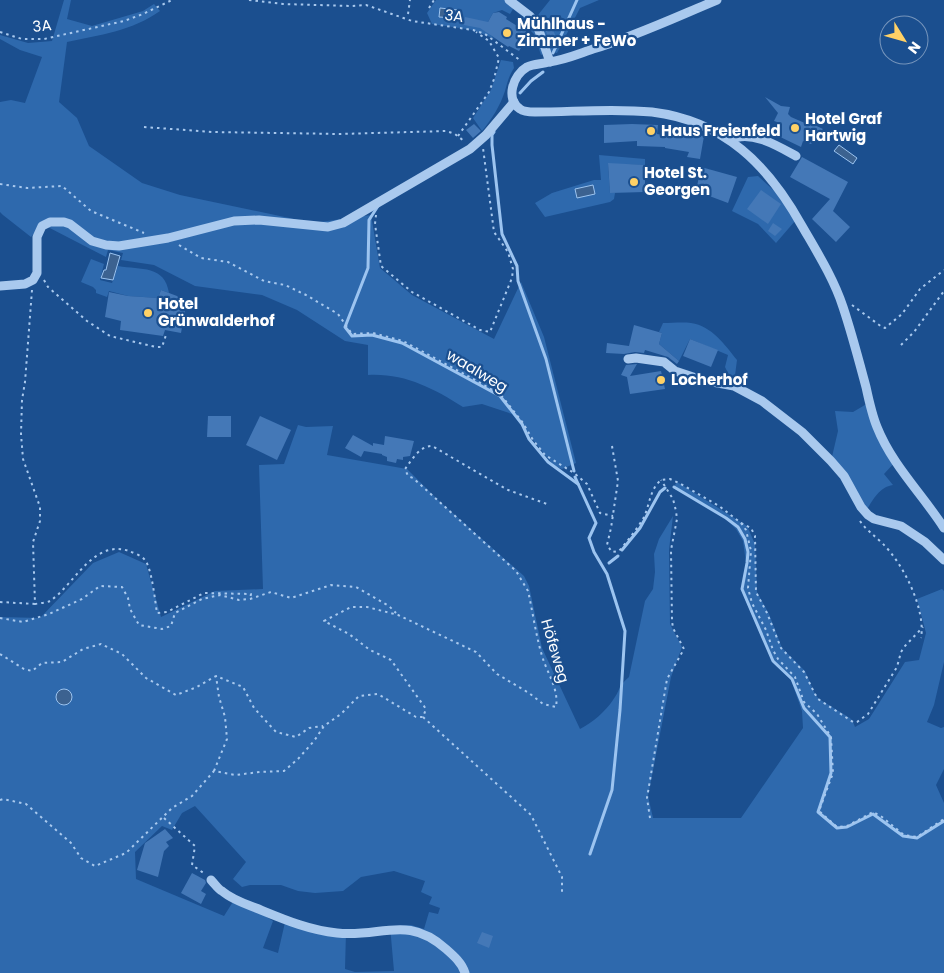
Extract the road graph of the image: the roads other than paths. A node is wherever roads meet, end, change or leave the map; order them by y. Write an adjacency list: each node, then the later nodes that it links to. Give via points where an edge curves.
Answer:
1 (509, 0): 3 (street, via 537,25)
2 (717, 0): 3 (street, via 624,39)
3 (550, 62): 4 (street, via 528,66 520,73 514,82)
4 (514, 102): 5 (street, via 524,111 535,112 633,111 670,115); 7 (street, via 473,152 351,218 328,227 259,220 234,221 168,238 119,246 92,240 70,224 50,222 42,226 37,237 37,273 33,280 25,284)
5 (730, 140): 6 (street, via 737,137 764,139); 9 (street, via 761,167 790,203 842,304 877,428 896,461)
6 (796, 156)
7 (0, 286)
8 (628, 359): 10 (street, via 664,362 675,371 741,389 762,401 802,432 831,461 868,515 901,526)
9 (944, 528)
10 (944, 560)
11 (211, 880): 12 (street, via 221,891 247,904 319,930 355,934 417,930 440,943)
12 (465, 973)

